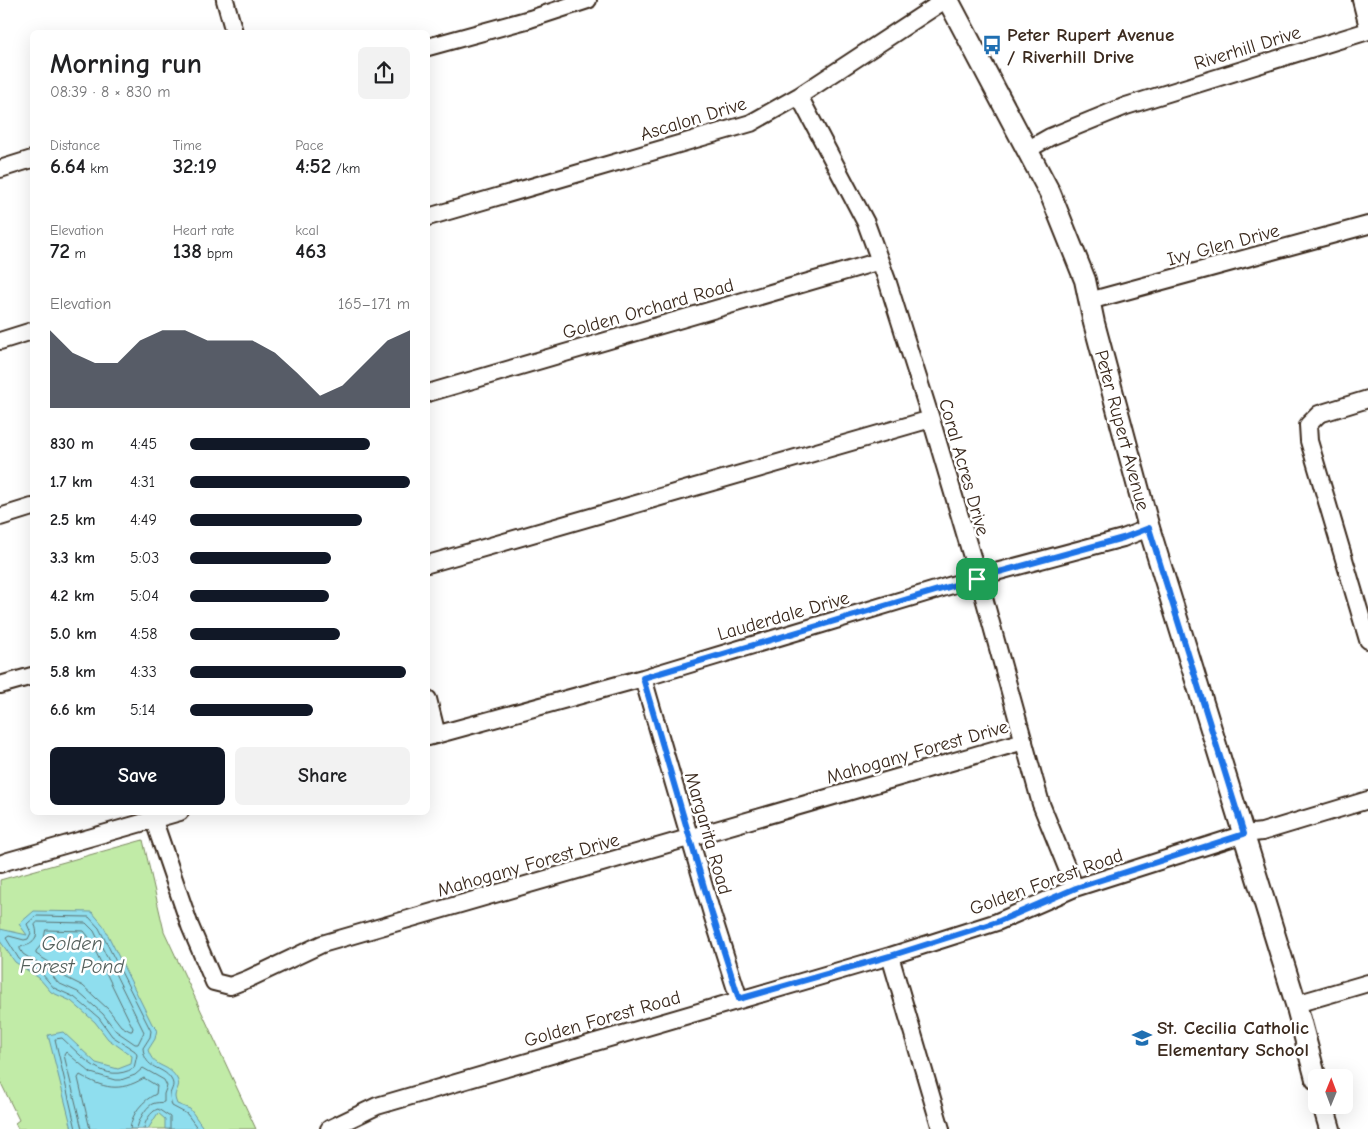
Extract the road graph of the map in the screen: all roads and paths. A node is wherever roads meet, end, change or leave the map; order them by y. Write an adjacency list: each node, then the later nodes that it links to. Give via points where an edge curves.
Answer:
1 (224, 0): 6 (street)
2 (588, 0): 7 (street)
3 (946, 0): 8 (street, Ascalon Drive); 9 (street, Peter Rupert Avenue)
4 (1361, 0): 5 (street)
5 (1368, 29): 9 (street, Riverhill Drive, via 1126,106 1050,137)
6 (233, 30)
7 (430, 46)
8 (799, 96): 12 (street, Ascalon Drive, via 751,123); 14 (street, Coral Acres Drive, via 866,223)
9 (1027, 150): 15 (street, Peter Rupert Avenue, via 1068,236 1085,280)
10 (30, 160): 11 (street)
11 (0, 169)
12 (430, 216)
13 (1368, 225): 15 (street, Ivy Glen Drive)
14 (880, 261): 18 (street, Golden Orchard Road); 20 (street, Coral Acres Drive)
15 (1088, 301): 23 (street, Peter Rupert Avenue)
16 (30, 332): 17 (street)
17 (0, 341)
18 (430, 392)
19 (1368, 399): 26 (street, via 1319,414 1308,425 1309,441)
20 (931, 419): 24 (street); 25 (street, Coral Acres Drive)
21 (30, 508): 22 (street)
22 (0, 517)
23 (1149, 528): 25 (street, Lauderdale Drive); 36 (street, Peter Rupert Avenue)
24 (430, 563)
25 (977, 579): 28 (street, Lauderdale Drive); 32 (street, Coral Acres Drive)
26 (1368, 640)
27 (30, 677): 29 (street)
28 (643, 678): 31 (street, Lauderdale Drive); 37 (street, Margarita Road)
29 (0, 685)
30 (430, 718): 31 (street)
31 (432, 736)
32 (1024, 741): 37 (street, Mahogany Forest Drive); 39 (street, Coral Acres Drive, via 1041,804)
33 (1368, 800): 36 (street, Golden Forest Road, via 1262,832)
34 (171, 815): 35 (street)
35 (154, 821): 37 (street, Mahogany Forest Drive, via 190,926 214,982 230,986 322,944); 38 (street)
36 (1244, 834): 39 (street, Golden Forest Road); 43 (street, Peter Rupert Avenue)
37 (690, 837): 42 (street, Margarita Road)
38 (0, 864)
39 (1076, 888): 40 (street, Golden Forest Road, via 997,922)
40 (890, 956): 42 (street, Golden Forest Road); 47 (street)
41 (1368, 983): 43 (street)
42 (739, 999): 46 (street, Golden Forest Road, via 377,1106)
43 (1296, 1004): 44 (street, Peter Rupert Avenue)
44 (1313, 1069)
45 (1326, 1114): 48 (street)
46 (329, 1129)
47 (941, 1129)
48 (1330, 1129)

